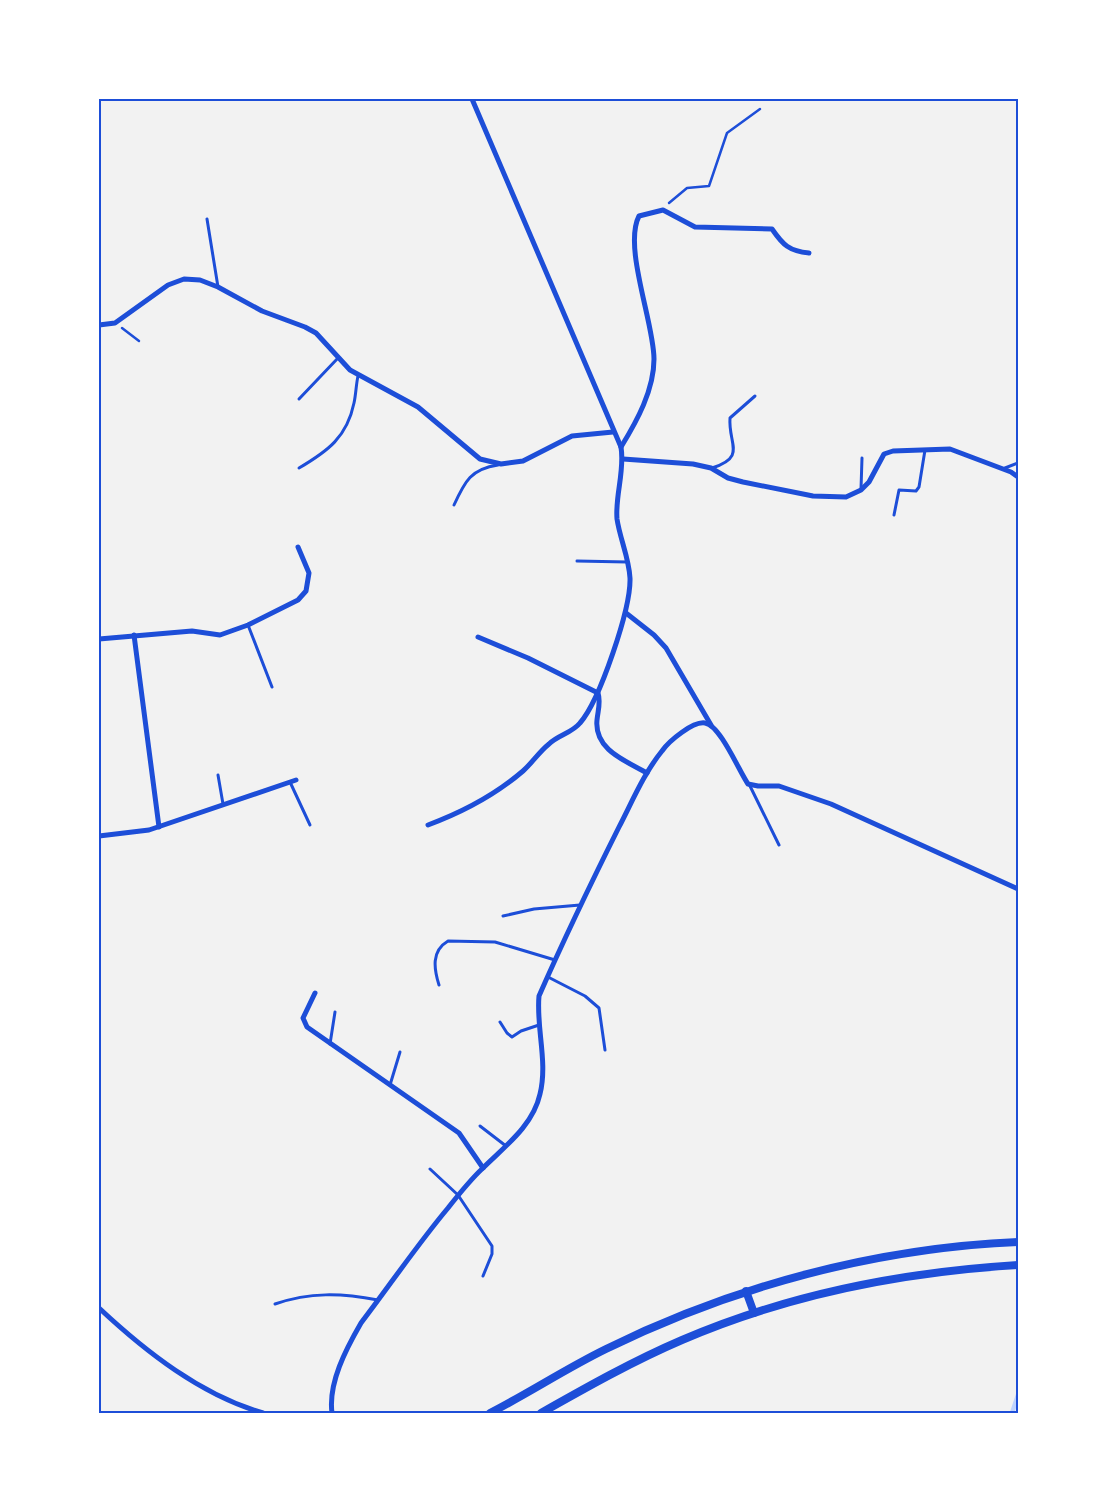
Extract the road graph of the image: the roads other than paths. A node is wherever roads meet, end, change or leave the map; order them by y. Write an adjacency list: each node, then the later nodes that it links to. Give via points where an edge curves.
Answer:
1 (472, 99): 10 (street)
2 (207, 219): 4 (lane)
3 (809, 252): 11 (street, via 793,251 783,245 772,229 696,227 663,210 639,216 636,254 654,357 653,376 642,408)
4 (218, 287): 5 (street, via 200,280 184,279 168,284 115,323); 6 (street, via 262,311 316,333)
5 (99, 325)
6 (338, 358): 7 (street); 9 (lane)
7 (358, 376): 16 (street, via 418,406 480,459); 17 (lane, via 355,401 346,428 333,445)
8 (756, 396): 18 (lane, via 730,418 735,450 732,455 721,465)
9 (299, 399)
10 (613, 432): 11 (street); 16 (street, via 572,436 523,461)
11 (621, 447): 14 (street)
12 (925, 449): 19 (street, via 950,449); 21 (street, via 884,454); 23 (lane, via 919,487 916,491 899,490)
13 (862, 458): 21 (lane)
14 (623, 459): 18 (street); 26 (street, via 617,501)
15 (1018, 463): 19 (lane, via 1011,468)
16 (501, 464): 22 (lane, via 477,470 461,489)
17 (299, 468)
18 (711, 468): 21 (street, via 728,478 813,496 846,497)
19 (999, 469): 20 (street)
20 (1018, 477)
21 (861, 490)
22 (454, 505)
23 (894, 515)
24 (298, 547): 28 (street, via 309,573 306,592 298,600)
25 (578, 561): 26 (lane)
26 (627, 562): 27 (street, via 630,577)
27 (626, 613): 33 (street); 34 (street, via 666,648)
28 (248, 625): 29 (street, via 220,635 192,631); 32 (lane)
29 (134, 635): 31 (street); 42 (street)
30 (478, 637): 33 (street)
31 (99, 639)
32 (272, 687)
33 (598, 693): 35 (street, via 596,722 602,743 613,755); 41 (street, via 577,728 550,742 523,771 464,811)
34 (712, 725): 35 (street, via 704,722 694,725 672,739); 38 (street)
35 (647, 773): 46 (street)
36 (218, 775): 39 (lane)
37 (293, 781): 39 (street); 40 (lane)
38 (748, 784): 44 (lane); 45 (street, via 779,786 831,804)
39 (223, 806): 42 (street)
40 (310, 825)
41 (428, 825)
42 (159, 827): 43 (street)
43 (99, 836)
44 (779, 846)
45 (1018, 889)
46 (580, 905): 47 (lane, via 534,909); 48 (street)
47 (503, 916)
48 (556, 961): 49 (street); 50 (lane, via 495,942 448,941 439,948 433,968)
49 (548, 976): 54 (street, via 539,996); 56 (lane, via 585,996 599,1008)
50 (439, 984)
51 (315, 994): 55 (street, via 303,1023)
52 (335, 1012): 55 (lane)
53 (500, 1022): 54 (lane, via 512,1037)
54 (539, 1025): 60 (street, via 540,1095 526,1125)
55 (330, 1044): 58 (street)
56 (604, 1050)
57 (400, 1052): 58 (lane)
58 (390, 1085): 61 (street, via 459,1133)
59 (480, 1126): 60 (lane)
60 (506, 1146): 61 (street)
61 (483, 1168): 63 (street)
62 (430, 1170): 63 (lane)
63 (458, 1195): 66 (lane, via 492,1246); 68 (street)
64 (1018, 1242): 67 (street, via 980,1243 890,1255)
65 (1018, 1265): 71 (street, via 898,1277 809,1296)
66 (483, 1276)
67 (746, 1291): 71 (street); 74 (street, via 676,1317 605,1350)
68 (378, 1300): 69 (lane, via 332,1293 298,1296); 73 (street, via 361,1323 345,1355 333,1390)
69 (275, 1304)
70 (99, 1308): 72 (street, via 186,1378 212,1393)
71 (754, 1313): 75 (street, via 684,1339 625,1366)
72 (263, 1413)
73 (332, 1413)
74 (490, 1413)
75 (541, 1413)

